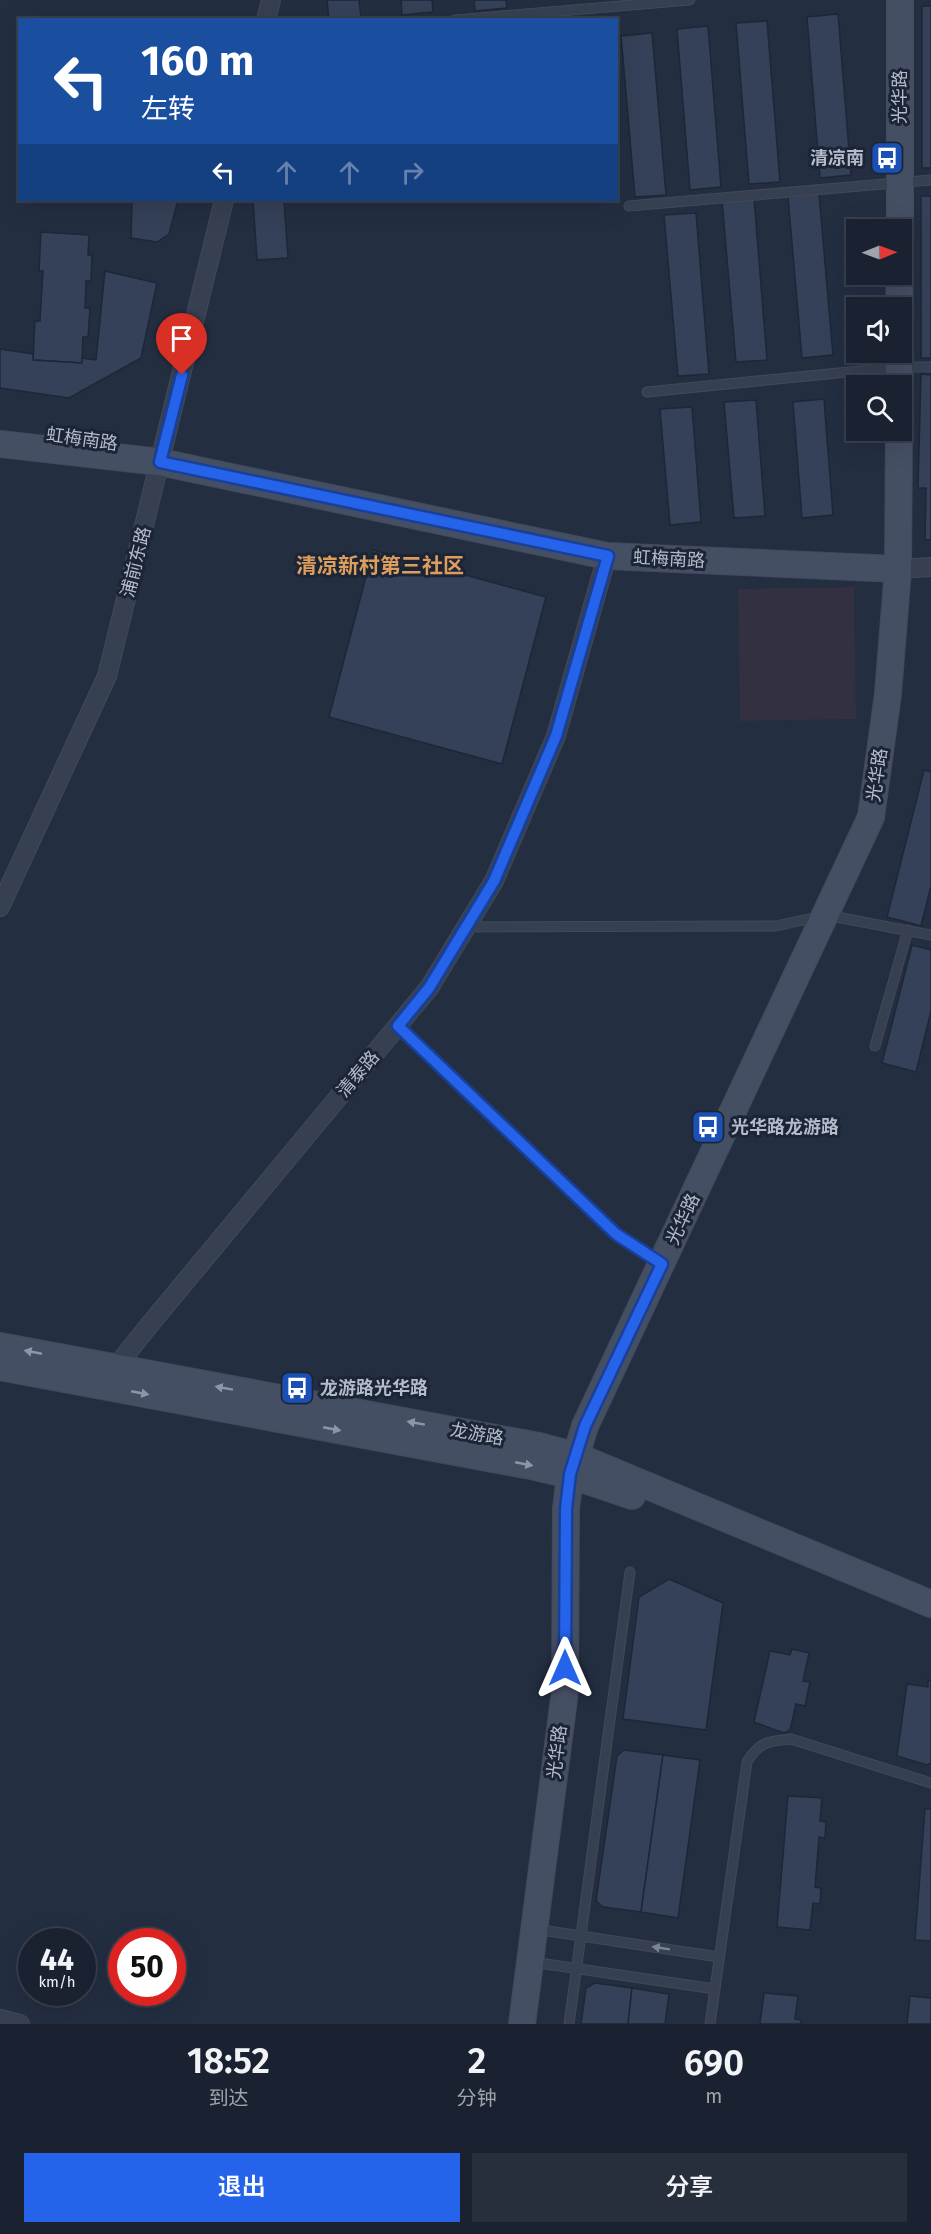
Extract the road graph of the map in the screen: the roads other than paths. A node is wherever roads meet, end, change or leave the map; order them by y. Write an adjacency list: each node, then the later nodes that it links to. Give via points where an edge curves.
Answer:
1 (271, 0): 4 (street)
2 (690, 0): 5 (lane)
3 (900, 0): 7 (main road, 光华路)
4 (266, 18)
5 (478, 18)
6 (931, 180): 7 (lane)
7 (900, 182): 9 (lane); 10 (main road, 光华路)
8 (224, 201): 17 (street, 浦前东路)
9 (629, 207)
10 (900, 219)
11 (931, 367): 12 (lane)
12 (899, 368): 13 (lane)
13 (646, 392)
14 (0, 428): 17 (main road, 虹梅南路, via 124,443)
15 (899, 441): 20 (main road, 光华路)
16 (0, 444): 17 (main road, 虹梅南路)
17 (160, 462): 18 (main road, 虹梅南路); 21 (street, 浦前东路, via 107,676)
18 (608, 556): 20 (main road, 虹梅南路); 23 (street, 清泰路, via 556,736 494,881)
19 (931, 567): 20 (street)
20 (898, 569): 22 (main road, 光华路, via 888,694 871,817)
21 (0, 907)
22 (826, 915): 23 (lane, via 776,926); 24 (lane); 28 (main road, 光华路)
23 (466, 927): 26 (street, 清泰路, via 429,988)
24 (908, 930): 25 (lane); 27 (lane)
25 (931, 935)
26 (398, 1026): 28 (lane, via 616,1234); 31 (street, 清泰路)
27 (875, 1046)
28 (662, 1264): 32 (main road, 光华路, via 585,1426)
29 (0, 1346): 31 (main road, 龙游路, one-way to 29)
30 (0, 1367): 31 (main road, 龙游路)
31 (113, 1378): 32 (main road, 龙游路)
32 (573, 1465): 34 (main road, 龙游路); 35 (main road, 龙游路, via 611,1488); 37 (main road, 光华路, via 566,1509 565,1691)
33 (630, 1572): 38 (lane)
34 (931, 1604)
35 (931, 1621)
36 (931, 1783): 39 (lane, via 790,1739 770,1741 755,1749 747,1762)
37 (534, 1929): 38 (lane); 40 (main road, 光华路)
38 (580, 1936): 39 (lane, one-way to 38); 41 (lane)
39 (719, 1957): 42 (lane)
40 (530, 1962): 41 (lane); 45 (main road, 光华路)
41 (576, 1969): 42 (lane); 46 (lane)
42 (715, 1989): 47 (lane)
43 (0, 2019): 44 (street)
44 (20, 2024)
45 (522, 2024)
46 (568, 2024)
47 (710, 2024)

